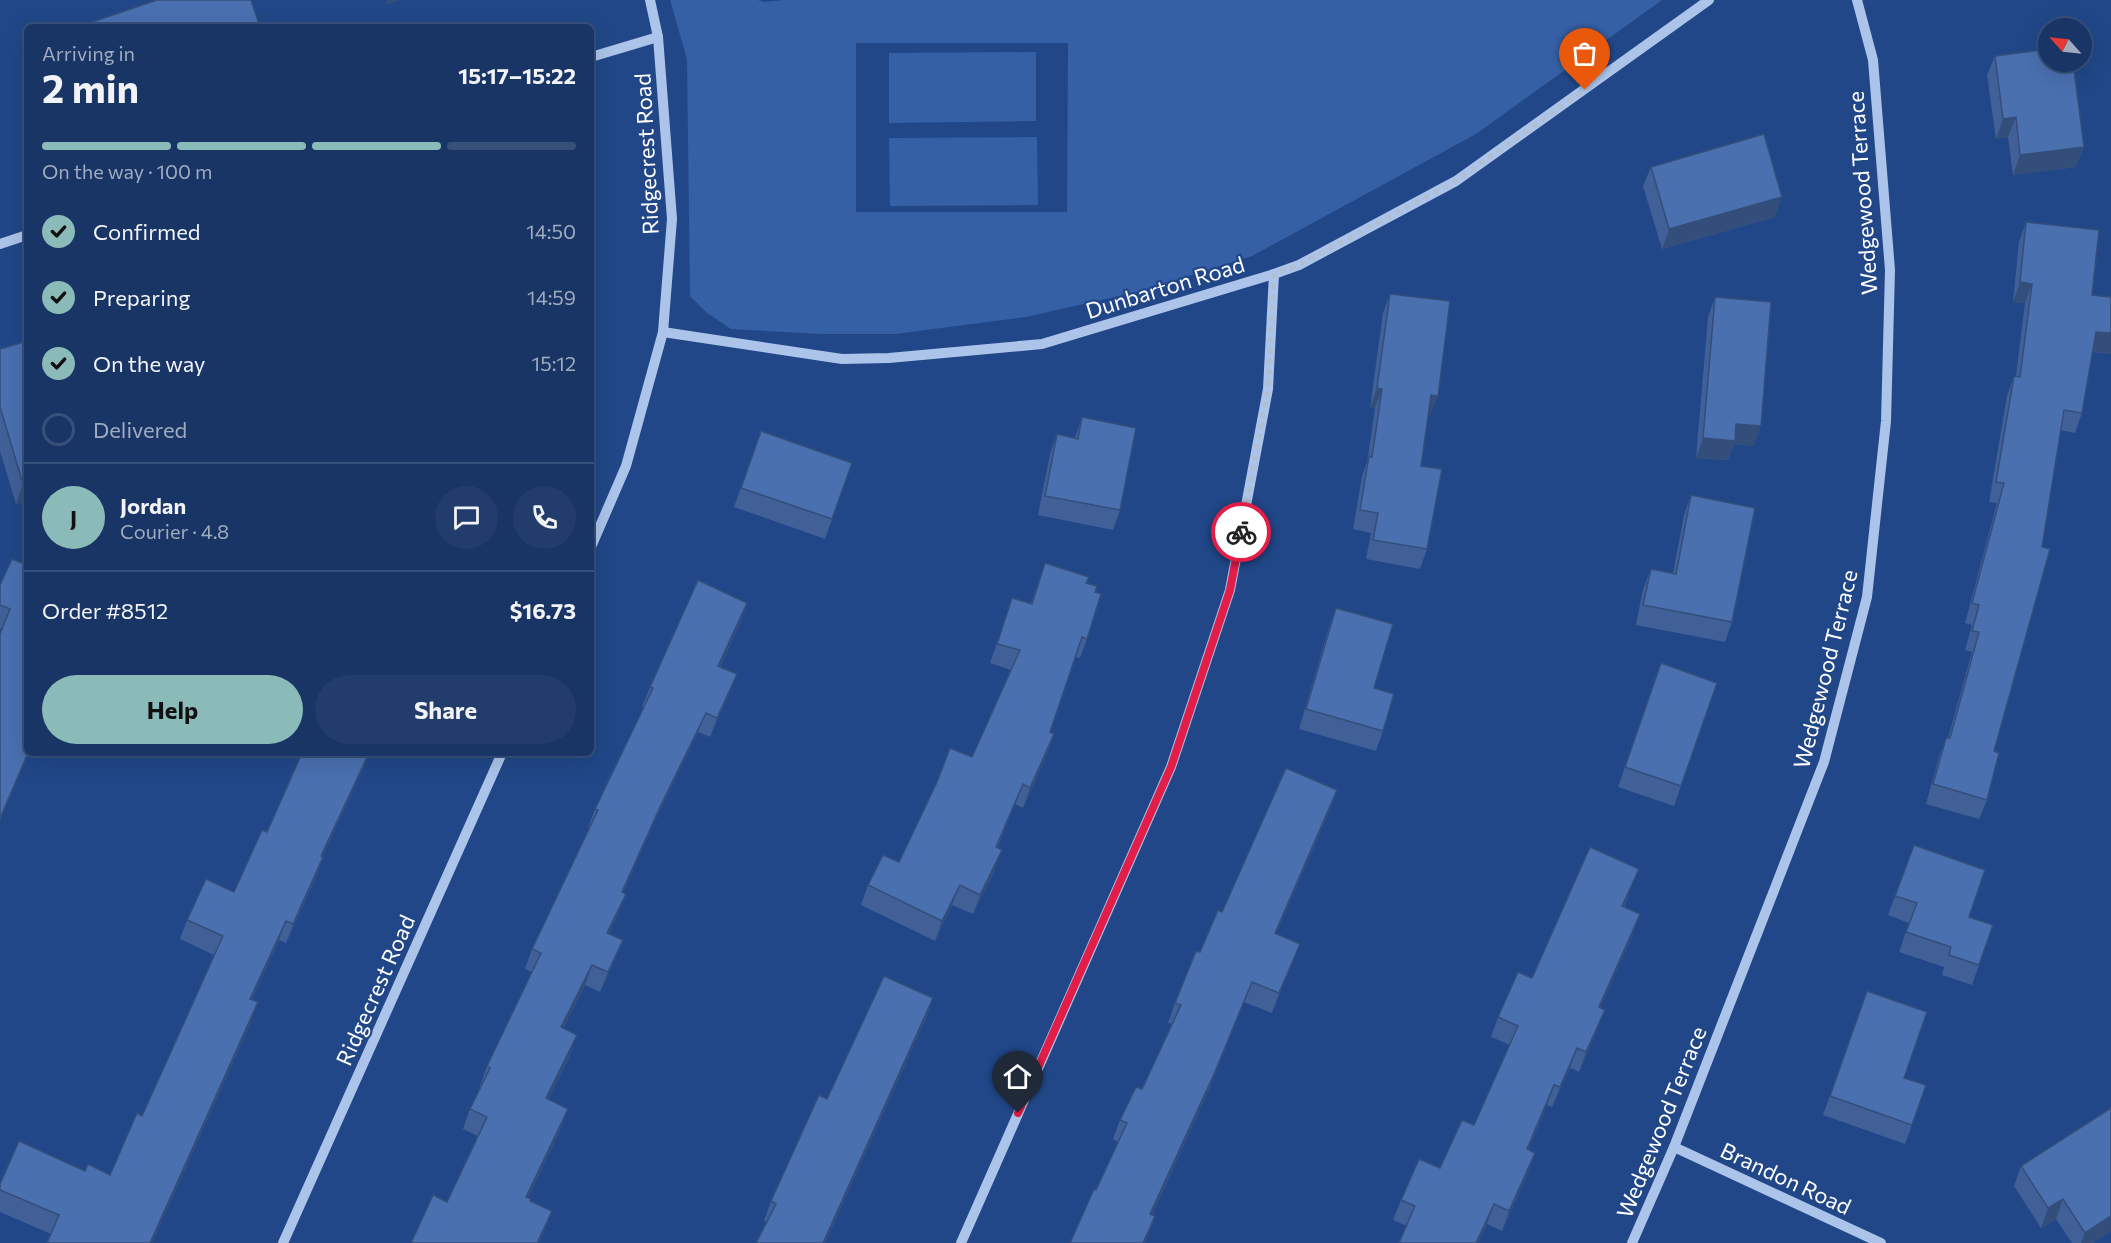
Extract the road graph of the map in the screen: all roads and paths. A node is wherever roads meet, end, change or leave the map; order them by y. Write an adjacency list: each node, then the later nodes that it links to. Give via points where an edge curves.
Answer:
1 (650, 0): 4 (street, Ridgecrest Road)
2 (1709, 0): 8 (street, Dunbarton Road, via 1456,181 1299,265)
3 (1857, 0): 12 (street, Wedgewood Terrace, via 1873,60 1890,270 1886,421 1867,597 1824,762)
4 (658, 36): 5 (street); 9 (street, Ridgecrest Road, via 672,219)
5 (594, 56)
6 (24, 236): 7 (street)
7 (0, 243)
8 (1274, 274): 9 (street, Dunbarton Road, via 1042,344 842,359); 14 (street, via 1268,389 1230,590 1171,767)
9 (663, 332): 10 (street, Ridgecrest Road, via 626,466)
10 (594, 540)
11 (501, 756): 13 (street, Ridgecrest Road)
12 (1674, 1148): 15 (street, Wedgewood Terrace); 16 (street, Brandon Road)
13 (283, 1243)
14 (961, 1243)
15 (1632, 1243)
16 (1881, 1243)

